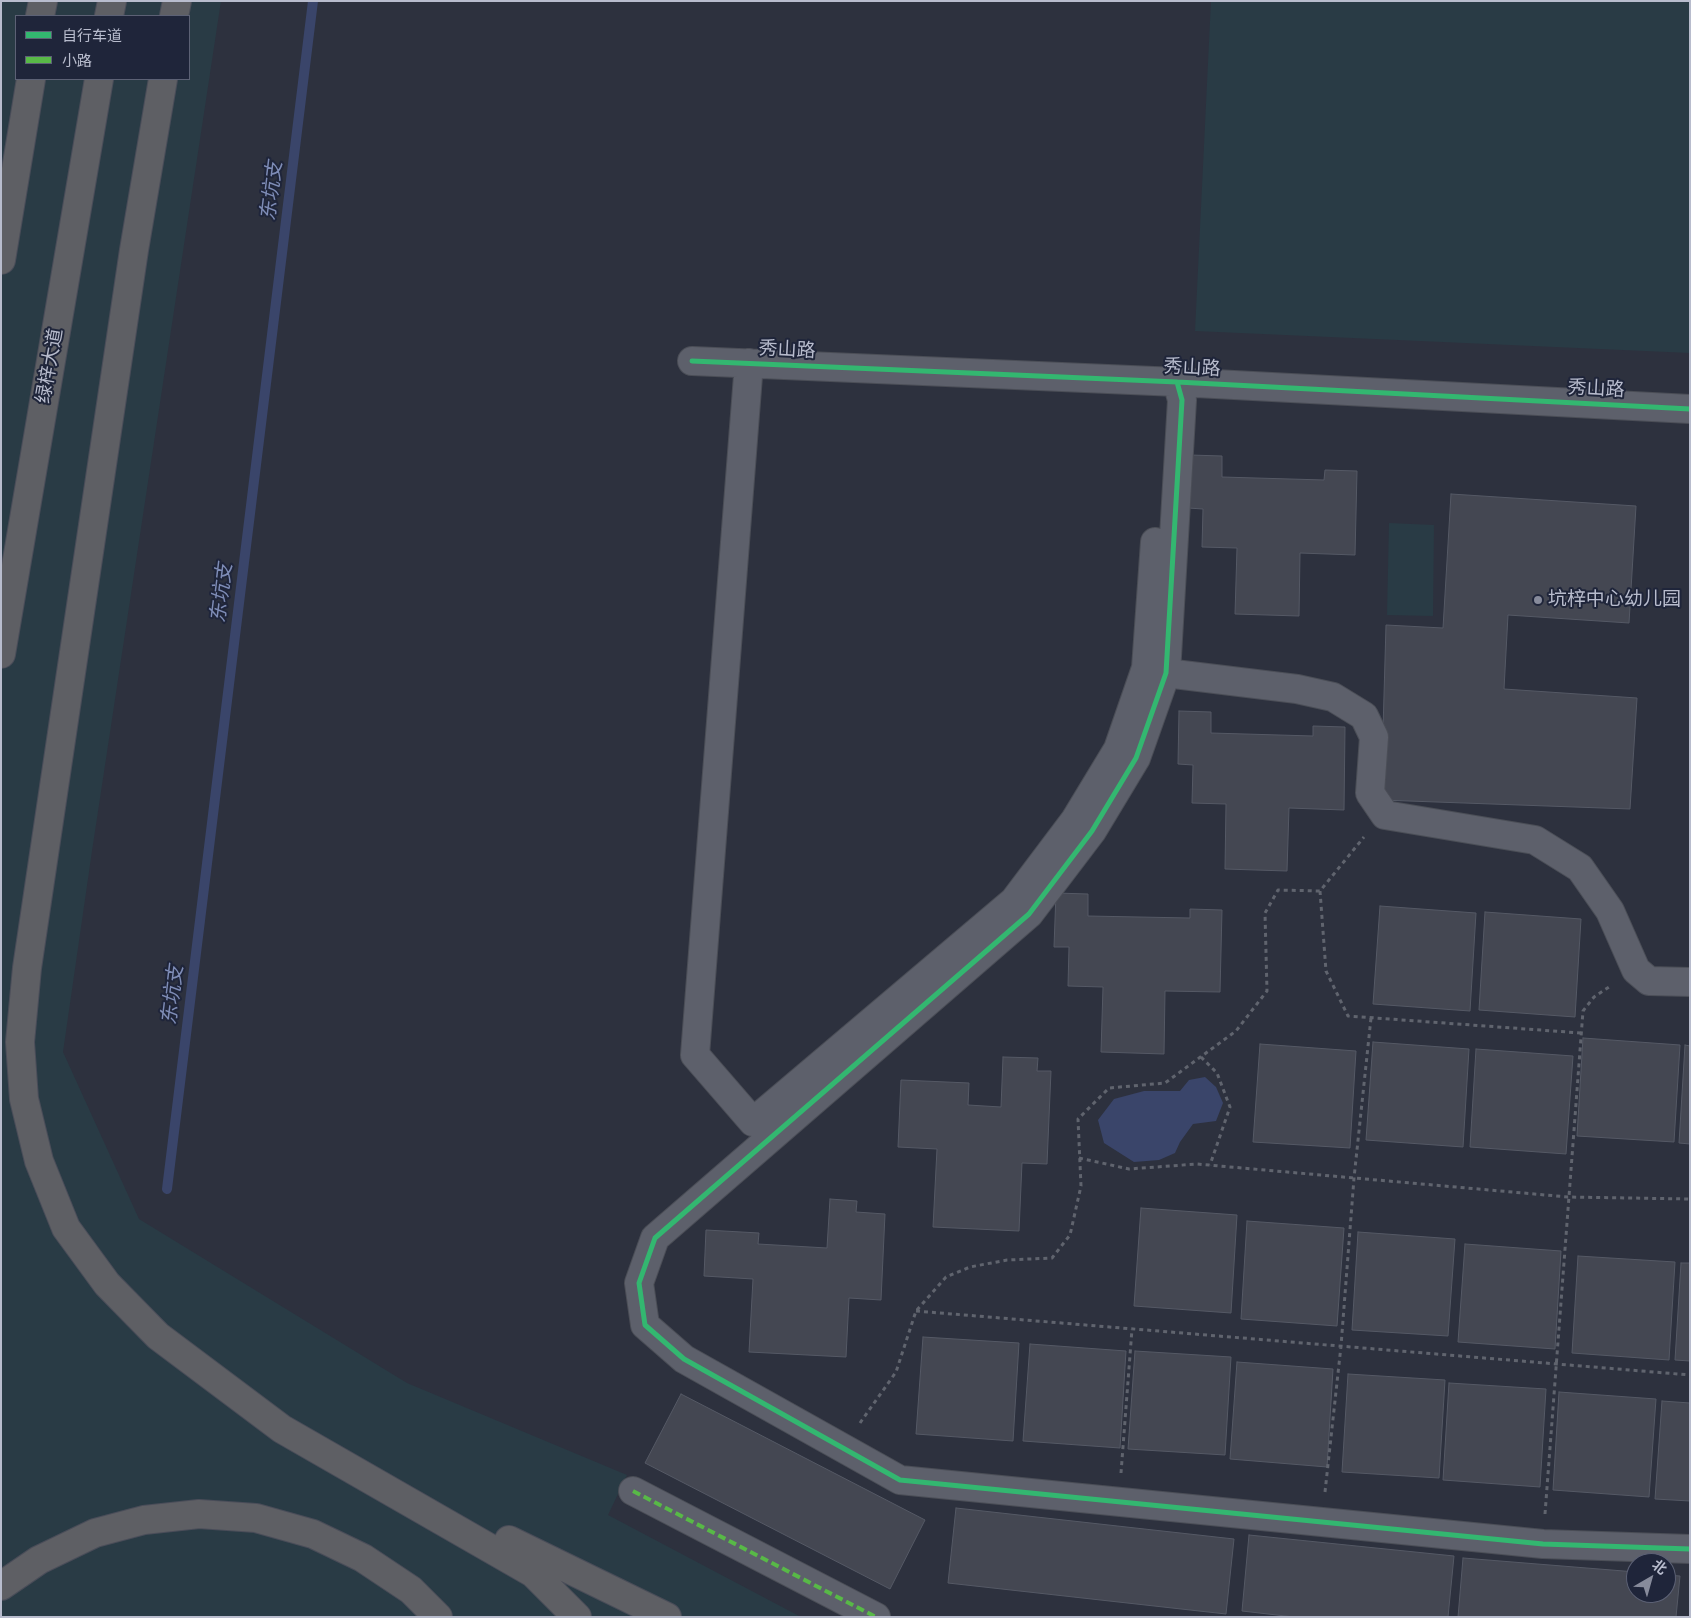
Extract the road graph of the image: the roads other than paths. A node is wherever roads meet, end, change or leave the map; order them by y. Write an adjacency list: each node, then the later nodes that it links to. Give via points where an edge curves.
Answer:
1 (43, 1): 4 (highway)
2 (112, 1): 5 (highway)
3 (176, 1): 6 (highway)
4 (40, 15)
5 (109, 15)
6 (174, 15)
7 (31, 80): 10 (highway)
8 (99, 80): 17 (highway, 绿梓大道)
9 (163, 80): 20 (highway, via 37,893 20,1042 24,1099 39,1161 66,1228 107,1284 158,1336)
10 (9, 218): 11 (highway); 12 (highway)
11 (1, 247)
12 (1, 260)
13 (692, 361): 14 (street, 秀山路)
14 (749, 363): 15 (street, 秀山路); 15 (street, via 695,1055 753,1122 1014,901 1075,820 1118,749 1146,668 1165,400)
15 (1177, 382): 16 (street, 秀山路); 18 (street, via 1182,400)
16 (1690, 409)
17 (1, 654)
18 (1166, 673): 19 (street, via 1297,689 1333,697 1364,716 1374,737 1370,793 1385,815 1543,844 1580,868 1610,911 1636,970 1649,981); 22 (street, via 1136,758 1092,831 1029,914 655,1238 639,1283 645,1325 684,1359 900,1480 1543,1544)
19 (1690, 982)
20 (282, 1429): 25 (highway, via 533,1572); 26 (highway)
21 (633, 1490): 27 (street)
22 (1690, 1549)
23 (1, 1586): 24 (highway, via 39,1560 95,1534 144,1520 199,1514 256,1518 313,1534 363,1558 411,1590)
24 (438, 1617)
25 (577, 1617)
26 (667, 1617)
27 (876, 1617)

